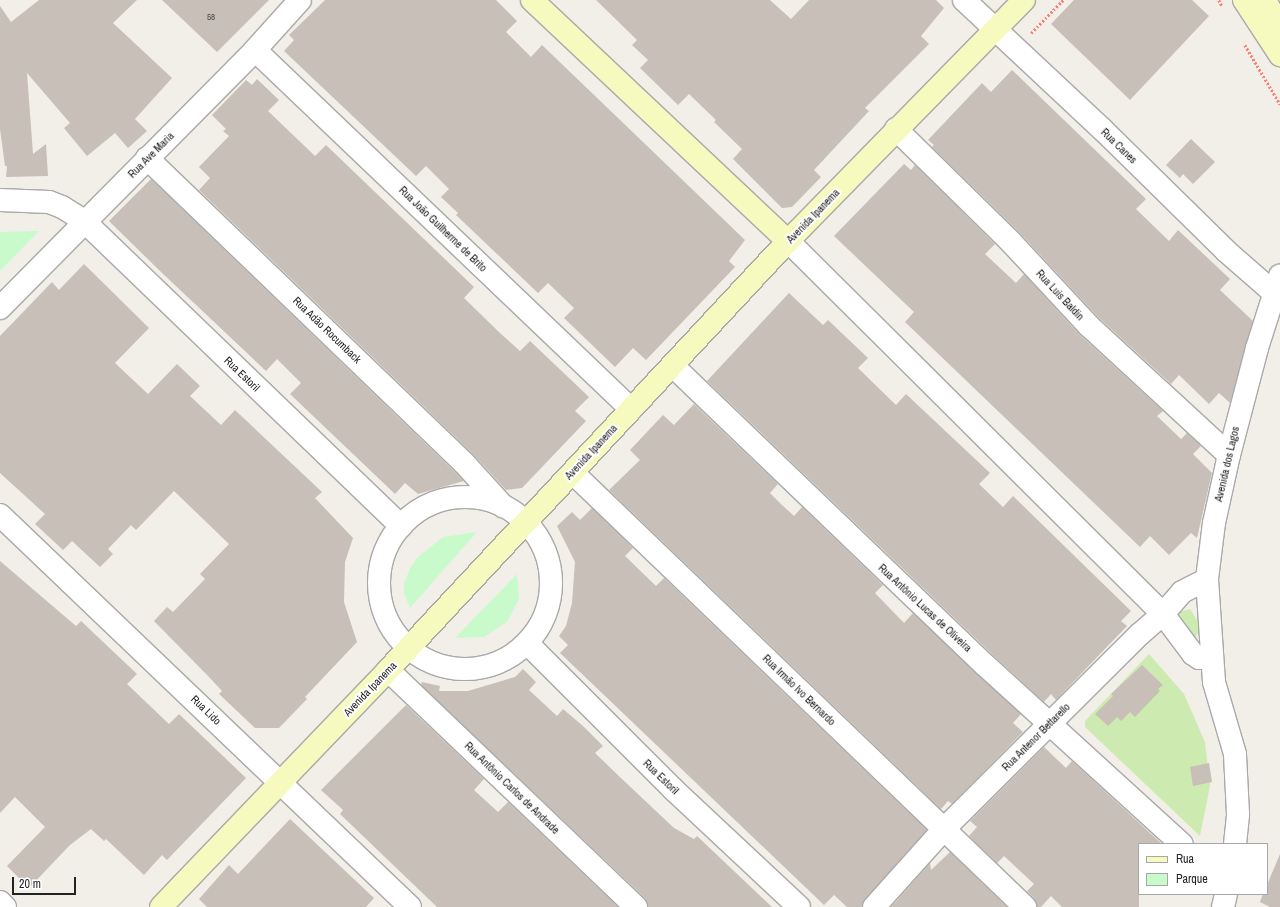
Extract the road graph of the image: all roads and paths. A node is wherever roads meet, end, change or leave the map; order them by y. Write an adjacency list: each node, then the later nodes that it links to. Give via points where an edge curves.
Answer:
1 (300, 0): 13 (street, Rua Ave Maria)
2 (532, 0): 21 (street)
3 (964, 0): 11 (street, Rua Canes)
4 (1024, 0): 11 (street, Avenida Ipanema)
5 (1063, 0): 14 (path)
6 (1218, 0): 9 (path)
7 (1244, 0): 15 (street)
8 (1265, 0): 10 (street)
9 (1226, 13)
10 (1280, 27)
11 (996, 29): 14 (street, Rua Canes); 17 (street, Avenida Ipanema)
12 (1242, 39): 16 (path)
13 (255, 50): 18 (street, Rua Ave Maria); 25 (street, Rua João Guilherme de Brito)
14 (1015, 50): 22 (street, Rua Canes, via 1102,129 1226,251)
15 (1280, 54)
16 (1280, 104)
17 (896, 129): 21 (street, Avenida Ipanema); 26 (street, Rua Luis Baldin, via 1010,241 1088,325)
18 (147, 158): 20 (street, Rua Ave Maria); 28 (street, Rua Adão Rocumback, via 465,464)
19 (0, 200): 20 (street, Rua Estoril, via 49,202)
20 (84, 221): 23 (street, Rua Ave Maria); 31 (street, Rua Estoril)
21 (788, 241): 24 (street, Avenida Ipanema); 33 (street)
22 (1277, 284): 26 (street, Avenida dos Lagos)
23 (0, 308)
24 (673, 366): 25 (street, Avenida Ipanema); 38 (street, Rua Antônio Lucas de Oliveira, via 887,573)
25 (631, 409): 27 (street, Avenida Ipanema)
26 (1229, 455): 32 (street, Avenida dos Lagos, via 1214,523)
27 (573, 472): 30 (street, Avenida Ipanema); 40 (street, Rua Irmão Ivo Bernardo)
28 (503, 506): 30 (street); 31 (street, via 481,499 445,500 418,512)
29 (0, 515): 39 (street, Rua Lido)
30 (526, 522): 34 (street, via 540,540 549,560 552,582 549,605 541,626); 35 (street, Avenida Ipanema)
31 (401, 526): 35 (street, via 388,545 381,566 379,589 383,611 394,631)
32 (1207, 579): 33 (street, Rua Antenor Bettarello, via 1182,592); 36 (street, Avenida dos Lagos)
33 (1163, 614): 36 (street, via 1193,654 1199,658); 38 (street, Rua Antenor Bettarello)
34 (527, 643): 35 (street, via 510,657 490,666 469,669 447,668 426,660); 49 (street, Rua Estoril, via 674,790)
35 (408, 648): 37 (street, Avenida Ipanema)
36 (1210, 657): 42 (street, Avenida dos Lagos, via 1214,682 1235,754 1238,814)
37 (388, 670): 39 (street, Avenida Ipanema); 48 (street, Rua Antônio Carlos de Andrade)
38 (1050, 724): 40 (street, Rua Antenor Bettarello); 41 (street, Rua Antônio Lucas de Oliveira)
39 (280, 782): 46 (street, Avenida Ipanema); 47 (street, Rua Lido)
40 (944, 829): 50 (street, Rua Antenor Bettarello); 51 (street, Rua Irmão Ivo Bernardo)
41 (1181, 843)
42 (1236, 843)
43 (1226, 895): 52 (street)
44 (0, 902): 45 (street)
45 (5, 907)
46 (161, 907)
47 (410, 907)
48 (636, 907)
49 (799, 907)
50 (874, 907)
51 (1025, 907)
52 (1223, 907)

